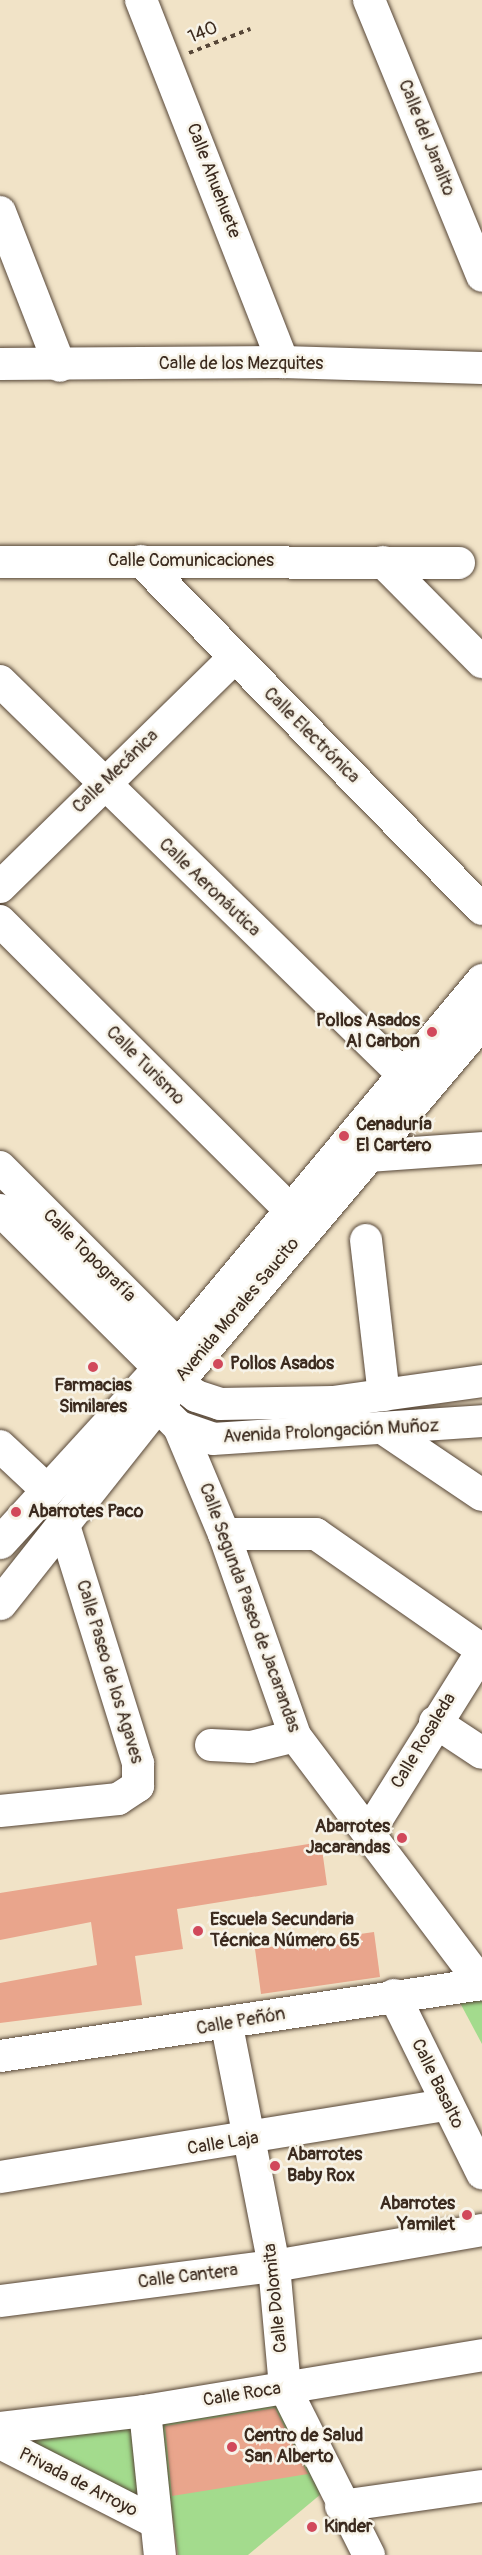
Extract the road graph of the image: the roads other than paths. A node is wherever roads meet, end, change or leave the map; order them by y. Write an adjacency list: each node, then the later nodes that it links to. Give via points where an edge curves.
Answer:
1 (141, 0): 5 (street, Calle Ahuehuete)
2 (369, 0): 4 (street, Calle del Jaralito)
3 (0, 213): 7 (street)
4 (482, 276)
5 (283, 362): 7 (street, Calle de los Mezquites); 8 (street, Calle de los Mezquites)
6 (0, 364): 7 (street, Calle de los Mezquites)
7 (60, 366)
8 (482, 368)
9 (141, 561): 10 (street, Calle Comunicaciones); 11 (street, Calle Comunicaciones); 13 (street, Calle Electrónica)
10 (0, 562)
11 (383, 562): 12 (street, Calle Comunicaciones); 14 (street)
12 (459, 563)
13 (234, 658): 16 (street, Calle Mecánica); 18 (street, Calle Electrónica)
14 (482, 662)
15 (0, 681): 16 (street, Calle Aeronáutica)
16 (102, 785): 17 (street, Calle Mecánica); 22 (street, Calle Aeronáutica)
17 (0, 887)
18 (482, 909)
19 (0, 921): 27 (street, Calle Turismo)
20 (482, 980): 22 (main road, Avenida Morales Saucito)
21 (482, 1021): 22 (main road, Avenida Morales Saucito)
22 (412, 1083): 24 (main road, Avenida Morales Saucito); 27 (main road, Avenida Morales Saucito)
23 (482, 1148): 24 (street)
24 (370, 1156): 30 (main road, Avenida Morales Saucito)
25 (0, 1167): 30 (street, Calle Topografía)
26 (0, 1210): 30 (street, Calle Topografía)
27 (290, 1210): 30 (main road, Avenida Morales Saucito)
28 (366, 1240): 32 (street)
29 (482, 1381): 31 (street, Avenida Prolongación Muñoz)
30 (170, 1385): 32 (street, Avenida Prolongación Muñoz, via 220,1404 333,1402); 35 (street, Avenida Prolongación Muñoz, via 213,1439); 37 (main road, Avenida Morales Saucito); 39 (main road, Avenida Morales Saucito); 40 (street, Calle Segunda Paseo de Jacarandas)
31 (433, 1388): 32 (street, Avenida Prolongación Muñoz); 34 (street)
32 (384, 1395)
33 (482, 1421): 34 (street, Avenida Prolongación Muñoz)
34 (434, 1426): 35 (street, Avenida Prolongación Muñoz)
35 (384, 1429): 38 (street)
36 (0, 1446): 37 (street)
37 (46, 1490): 41 (main road, Avenida Morales Saucito)
38 (482, 1495)
39 (64, 1525): 42 (main road, Avenida Morales Saucito); 48 (street, Calle Paseo de los Agaves, via 138,1763 138,1786 118,1799)
40 (224, 1534): 43 (street, via 316,1534); 45 (street, Calle Segunda Paseo de Jacarandas)
41 (0, 1542)
42 (0, 1603)
43 (482, 1651): 44 (street, Calle Rosaleda)
44 (435, 1722): 47 (street); 49 (street, Calle Rosaleda)
45 (295, 1736): 46 (street, via 251,1747); 49 (street, Calle Segunda Paseo de Jacarandas)
46 (211, 1745)
47 (482, 1753)
48 (0, 1811)
49 (369, 1832): 50 (street, Calle Segunda Paseo de Jacarandas)
50 (482, 1984): 51 (street, Calle Peñón)
51 (394, 1995): 52 (street, Calle Peñón); 54 (street, Calle Basalto)
52 (227, 2026): 53 (street, Calle Peñón); 55 (street, Calle Dolomita)
53 (0, 2056)
54 (446, 2105): 55 (street, Calle Laja); 56 (street, Calle Basalto)
55 (253, 2140): 57 (street, Calle Laja); 59 (street, Calle Dolomita)
56 (482, 2174)
57 (0, 2177)
58 (482, 2230): 59 (street, Calle Cantera)
59 (274, 2265): 60 (street, Calle Cantera); 62 (street, Calle Dolomita)
60 (0, 2301)
61 (482, 2355): 62 (street, Calle Roca)
62 (285, 2388): 63 (street, Calle Roca); 67 (street, Calle Dolomita)
63 (145, 2411): 64 (street, Calle Roca); 68 (street)
64 (0, 2428)
65 (0, 2443): 68 (street, Privada de Arroyo)
66 (482, 2486): 67 (street)
67 (340, 2506): 70 (street, Calle Dolomita)
68 (155, 2522): 69 (street)
69 (160, 2555)
70 (369, 2555)

